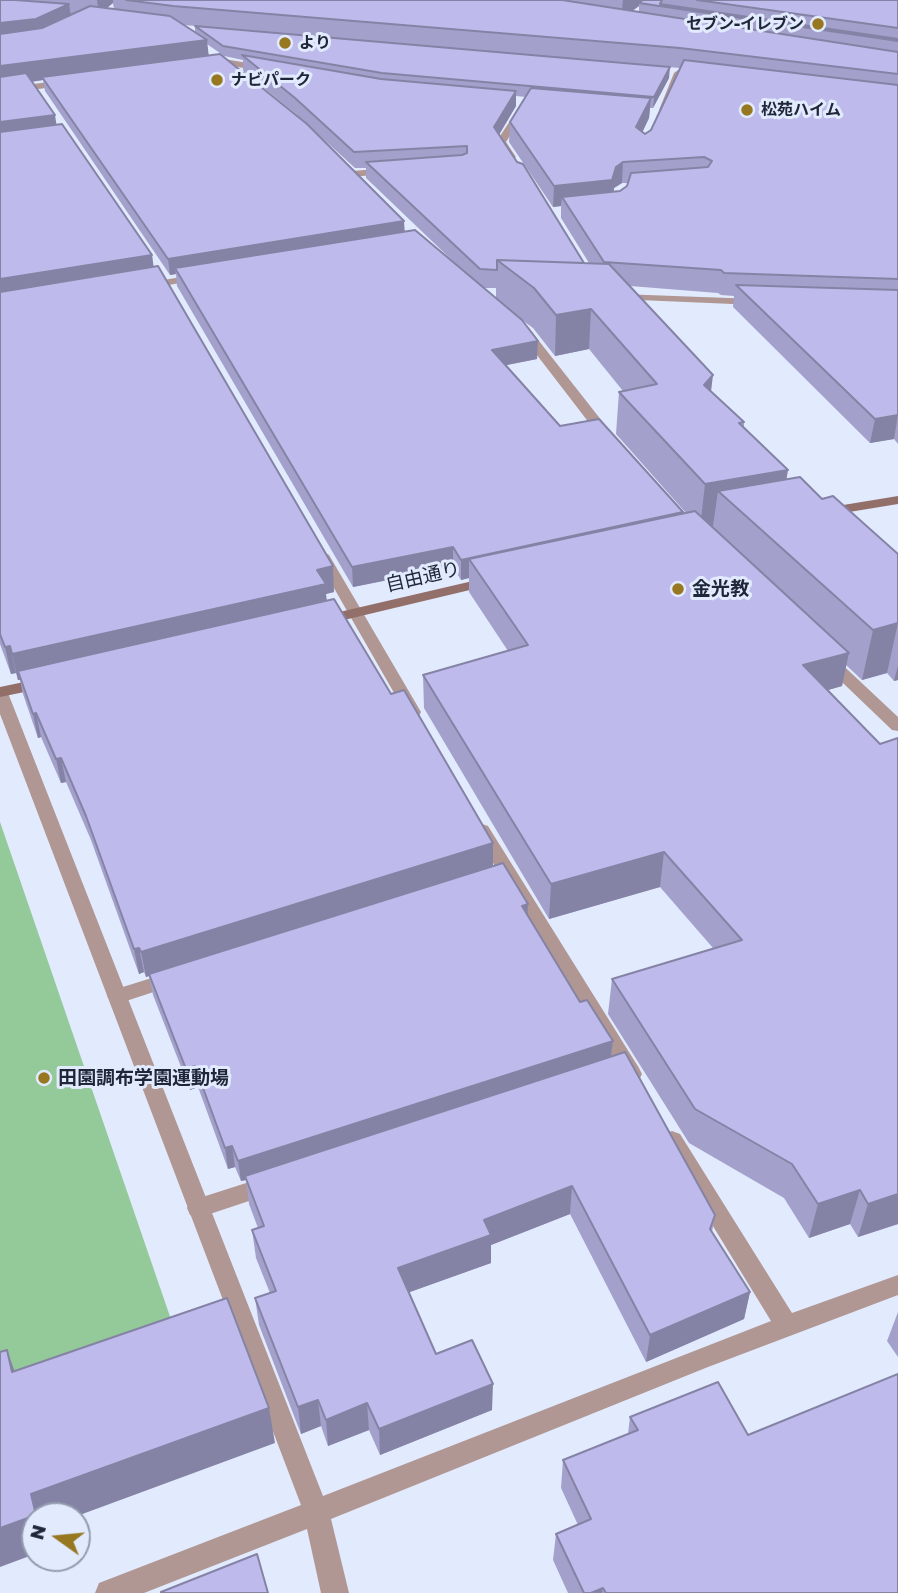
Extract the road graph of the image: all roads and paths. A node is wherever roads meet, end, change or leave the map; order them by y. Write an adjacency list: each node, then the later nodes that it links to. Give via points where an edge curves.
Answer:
1 (274, 71): 5 (street, via 218,61)
2 (665, 71): 3 (street)
3 (678, 73): 4 (street); 13 (street)
4 (690, 74)
5 (244, 79)
6 (74, 82): 7 (street)
7 (34, 87): 8 (street); 12 (street)
8 (0, 91)
9 (513, 101): 10 (street)
10 (526, 102): 11 (street); 15 (street, via 501,142)
11 (539, 103)
12 (48, 107)
13 (659, 114)
14 (342, 164): 17 (street)
15 (516, 164)
16 (406, 170): 17 (street)
17 (352, 174): 18 (street)
18 (361, 183)
19 (153, 262): 21 (street)
20 (219, 274): 21 (street)
21 (170, 288): 22 (street)
22 (128, 289)
23 (602, 297): 24 (street)
24 (764, 302)
25 (517, 325): 26 (street)
26 (616, 448)
27 (898, 500): 28 (street)
28 (804, 516)
29 (317, 546): 31 (street)
30 (500, 579): 31 (street, 自由通り)
31 (355, 613): 32 (street, 自由通り); 36 (street)
32 (300, 625)
33 (817, 649): 37 (street)
34 (55, 680): 35 (street)
35 (0, 693): 40 (street)
36 (419, 721)
37 (898, 726)
38 (473, 814): 41 (street, via 501,874)
39 (195, 971): 40 (street)
40 (117, 996): 46 (street)
41 (628, 1067): 42 (street); 43 (street)
42 (602, 1076)
43 (642, 1091)
44 (664, 1126): 48 (street)
45 (289, 1178): 46 (street)
46 (198, 1208): 49 (street)
47 (898, 1285): 48 (street)
48 (786, 1325): 49 (street)
49 (317, 1514): 50 (street); 51 (street)
50 (109, 1593)
51 (335, 1593)

